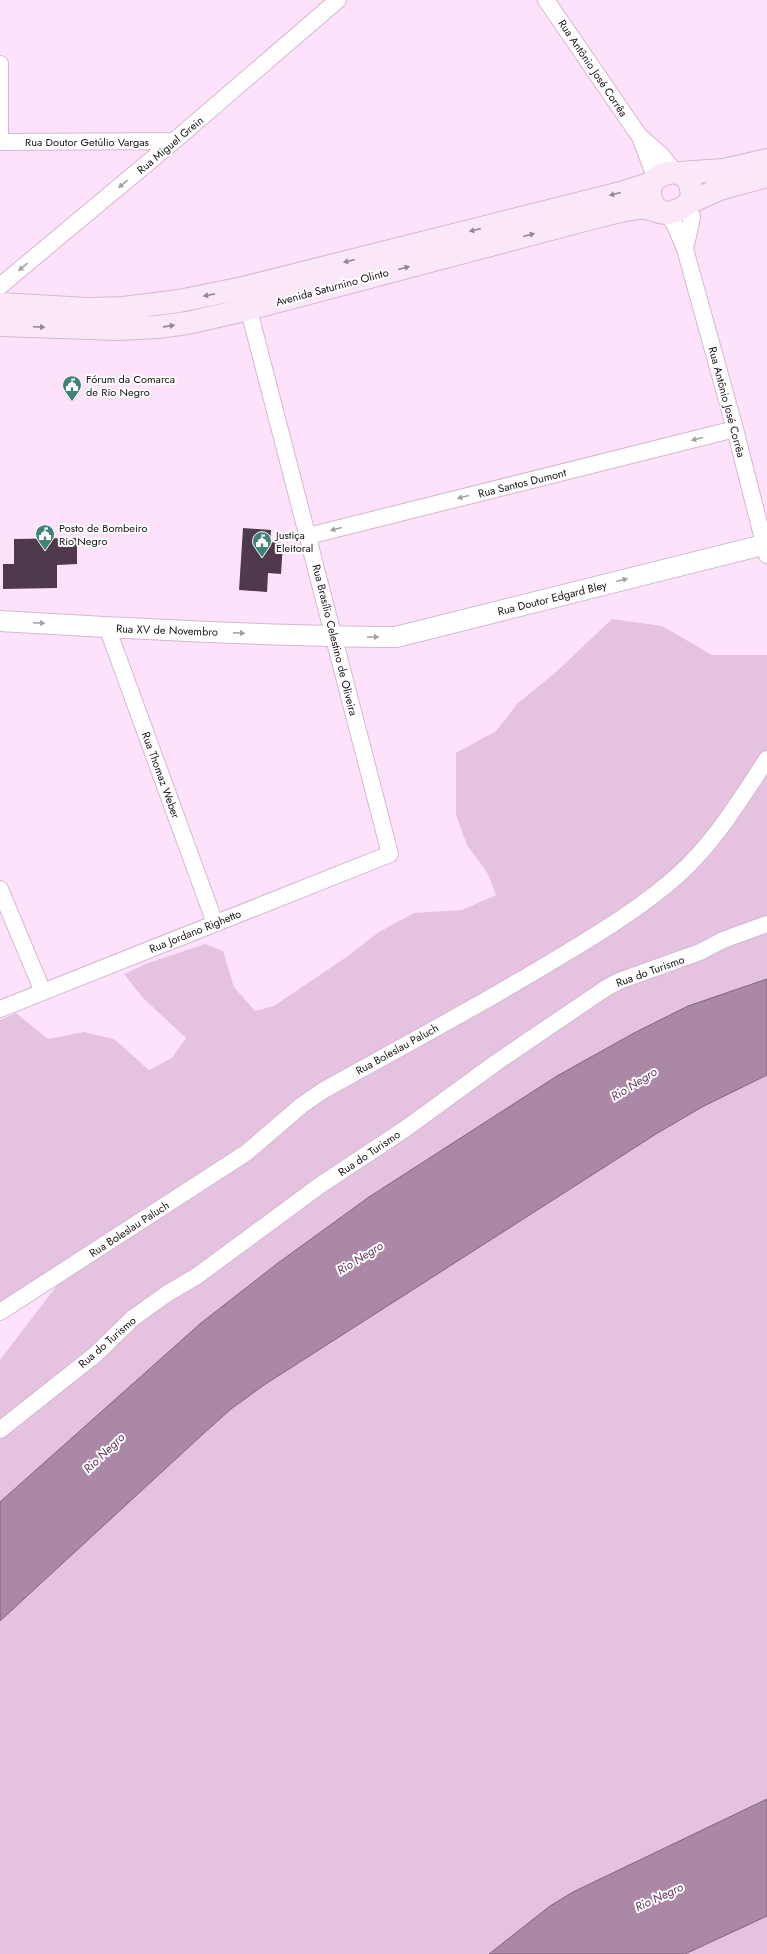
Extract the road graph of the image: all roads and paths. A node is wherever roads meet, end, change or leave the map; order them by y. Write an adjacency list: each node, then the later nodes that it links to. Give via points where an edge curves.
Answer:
1 (338, 0): 5 (street, Rua Miguel Grein)
2 (546, 0): 9 (street, Rua Antônio José Corrêa, via 640,137 662,156)
3 (0, 64): 4 (street)
4 (0, 142): 5 (street, Rua Doutor Getúlio Vargas)
5 (174, 142): 13 (street, Rua Miguel Grein, one-way to 13)
6 (767, 160): 7 (main road, Avenida Saturnino Olinto)
7 (738, 175): 8 (main road, Avenida Saturnino Olinto); 9 (main road, Avenida Saturnino Olinto, via 710,171); 10 (main road, Avenida Saturnino Olinto, via 720,189)
8 (767, 176)
9 (666, 177): 10 (main road, via 687,178 692,195); 11 (main road, via 649,191 650,198); 14 (main road, Avenida Saturnino Olinto, one-way to 14, via 613,195)
10 (688, 203): 11 (main road, via 678,210); 12 (street, Rua Antônio José Corrêa, via 692,217)
11 (662, 212): 12 (street, Rua Antônio José Corrêa, via 674,223); 16 (main road, Avenida Saturnino Olinto, one-way to 11, via 600,216 644,208)
12 (685, 249): 18 (street, Rua Antônio José Corrêa)
13 (0, 286)
14 (243, 288): 15 (main road, Avenida Saturnino Olinto, one-way to 15, via 172,302 124,308 87,309); 16 (street, Rua Brasílio Celestino de Oliveira)
15 (0, 304)
16 (249, 309): 17 (main road, Avenida Saturnino Olinto, one-way to 16, via 76,329 158,327); 19 (street, Rua Brasílio Celestino de Oliveira)
17 (0, 325)
18 (735, 429): 19 (street, Rua Santos Dumont, one-way to 19); 20 (street, Rua Antônio José Corrêa)
19 (308, 536): 23 (street, Rua Brasílio Celestino de Oliveira)
20 (766, 548): 23 (street, Rua Doutor Edgard Bley, one-way to 20, via 396,637)
21 (0, 621): 22 (street, Rua XV de Novembro, one-way to 22)
22 (107, 627): 23 (street, Rua XV de Novembro, one-way to 23); 27 (street, Rua Thomaz Weber)
23 (334, 636): 25 (street, Rua Brasílio Celestino de Oliveira)
24 (767, 759): 31 (street, Rua Boleslau Paluch, via 714,838 678,876 646,901 530,975 324,1090 302,1105 246,1153)
25 (390, 854): 27 (street, Rua Jordano Righetto)
26 (0, 889): 29 (street)
27 (215, 923): 29 (street, Rua Jordano Righetto)
28 (767, 924): 32 (street, Rua do Turismo, via 606,988 319,1186 197,1276 133,1318 96,1354)
29 (42, 992): 30 (street, Rua Jordano Righetto)
30 (0, 1009)
31 (0, 1312)
32 (0, 1430)

